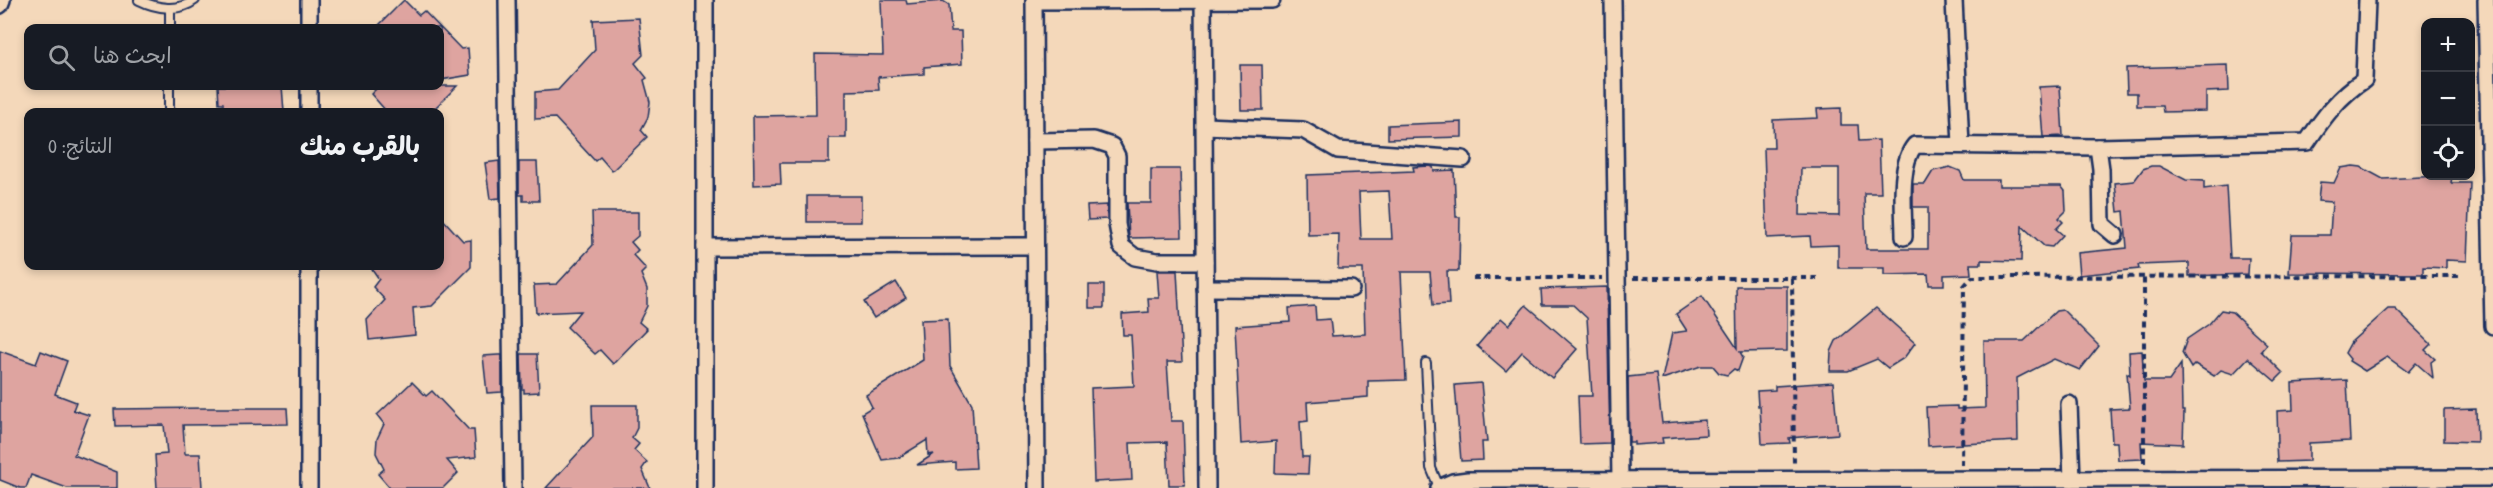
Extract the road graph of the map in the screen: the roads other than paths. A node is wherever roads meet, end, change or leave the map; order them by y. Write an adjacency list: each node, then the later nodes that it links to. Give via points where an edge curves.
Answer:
1 (2, 0): 15 (street)
2 (139, 0): 16 (lane)
3 (195, 0): 16 (lane)
4 (309, 0): 18 (street)
5 (507, 0): 46 (street)
6 (705, 0): 31 (street)
7 (1203, 0): 8 (street); 14 (street); 23 (street)
8 (1249, 0): 9 (street)
9 (1272, 0)
10 (1613, 0): 41 (street)
11 (1954, 0): 25 (street)
12 (2367, 0): 26 (street, via 2364,80 2332,106 2307,142)
13 (2486, 0): 36 (street)
14 (1034, 1): 24 (street)
15 (0, 5)
16 (170, 8): 17 (lane)
17 (170, 24)
18 (309, 24)
19 (170, 90): 21 (lane)
20 (309, 90): 22 (street)
21 (169, 108)
22 (309, 108)
23 (1204, 126): 27 (street, via 1303,130 1338,150); 32 (street)
24 (1035, 141): 30 (street); 32 (street, via 1094,140 1112,146 1118,156 1117,224 1121,246 1135,257 1146,259)
25 (1961, 145): 26 (street); 29 (street, via 1915,145 1908,153)
26 (2097, 147): 28 (street, via 2102,224)
27 (1463, 159)
28 (2115, 236)
29 (1904, 237)
30 (1035, 246): 31 (street); 48 (street)
31 (705, 247): 47 (street)
32 (1205, 261): 34 (street)
33 (309, 270): 45 (street)
34 (1205, 288): 35 (street); 49 (street)
35 (1350, 289)
36 (2493, 326)
37 (1426, 363): 50 (lane, via 1431,468)
38 (2069, 404): 40 (street)
39 (2493, 478): 42 (street)
40 (2072, 479): 42 (street); 44 (street)
41 (1620, 480): 43 (street); 50 (street, via 1468,480)
42 (2341, 483)
43 (1721, 484): 44 (street, via 1794,480)
44 (1961, 484)
45 (309, 488)
46 (513, 488)
47 (705, 488)
48 (1037, 488)
49 (1207, 488)
50 (1439, 488)

